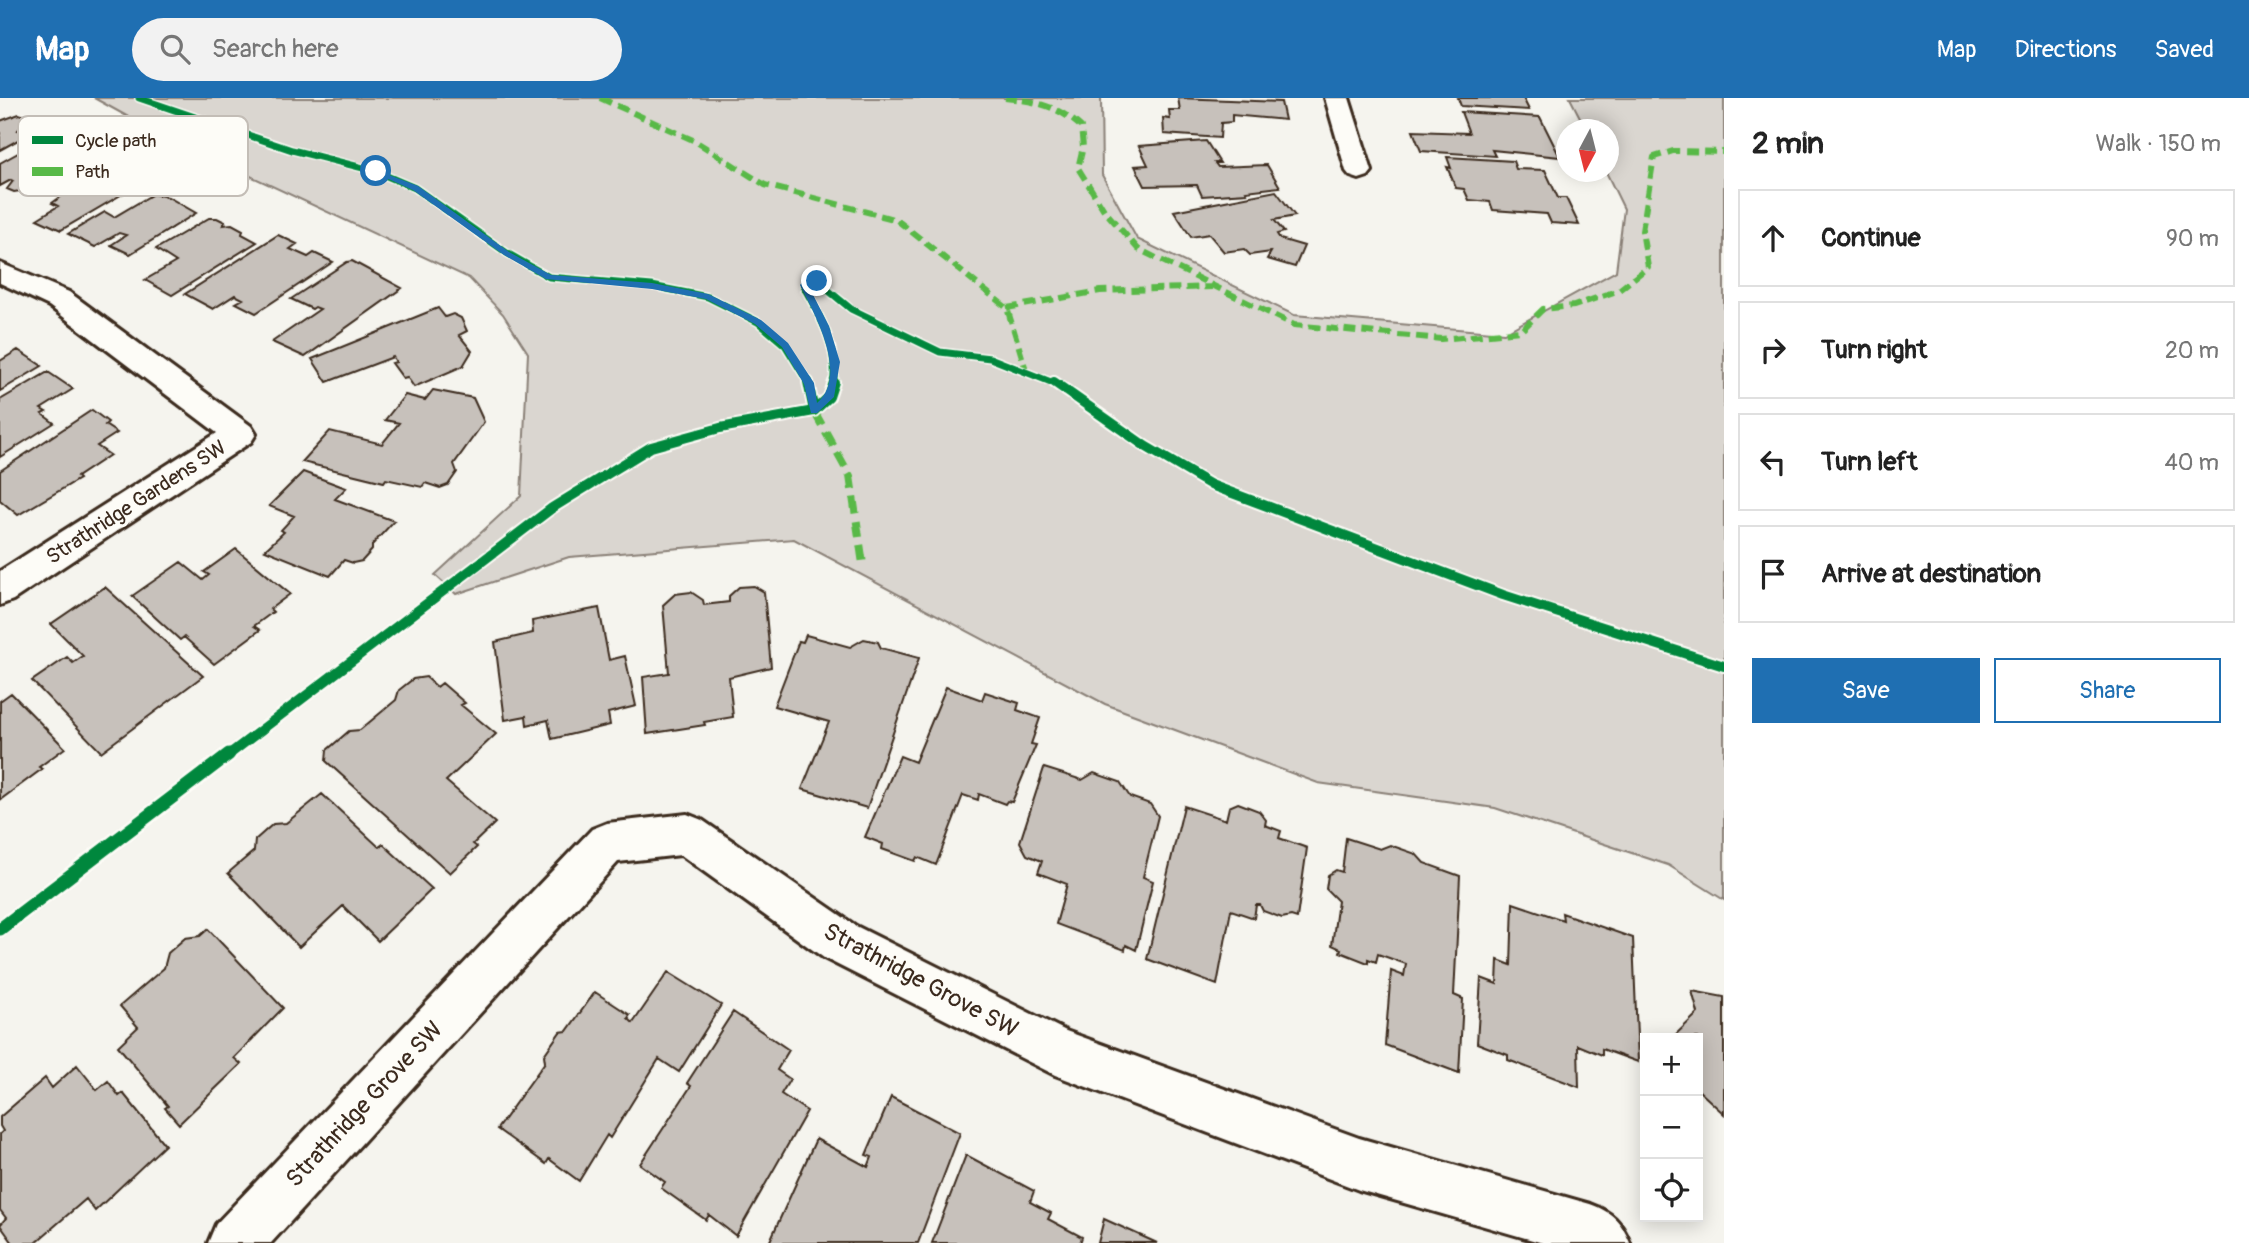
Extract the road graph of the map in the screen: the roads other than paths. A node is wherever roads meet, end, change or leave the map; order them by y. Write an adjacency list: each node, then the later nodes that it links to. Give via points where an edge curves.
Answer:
1 (1337, 98): 2 (street)
2 (1359, 171)
3 (0, 272): 4 (street, Strathridge Gardens SW, via 59,299 240,434)
4 (0, 590)
5 (235, 1243): 6 (street, Strathridge Grove SW, via 607,843 687,834 840,942 1055,1052 1359,1164 1590,1230)
6 (1603, 1243)

